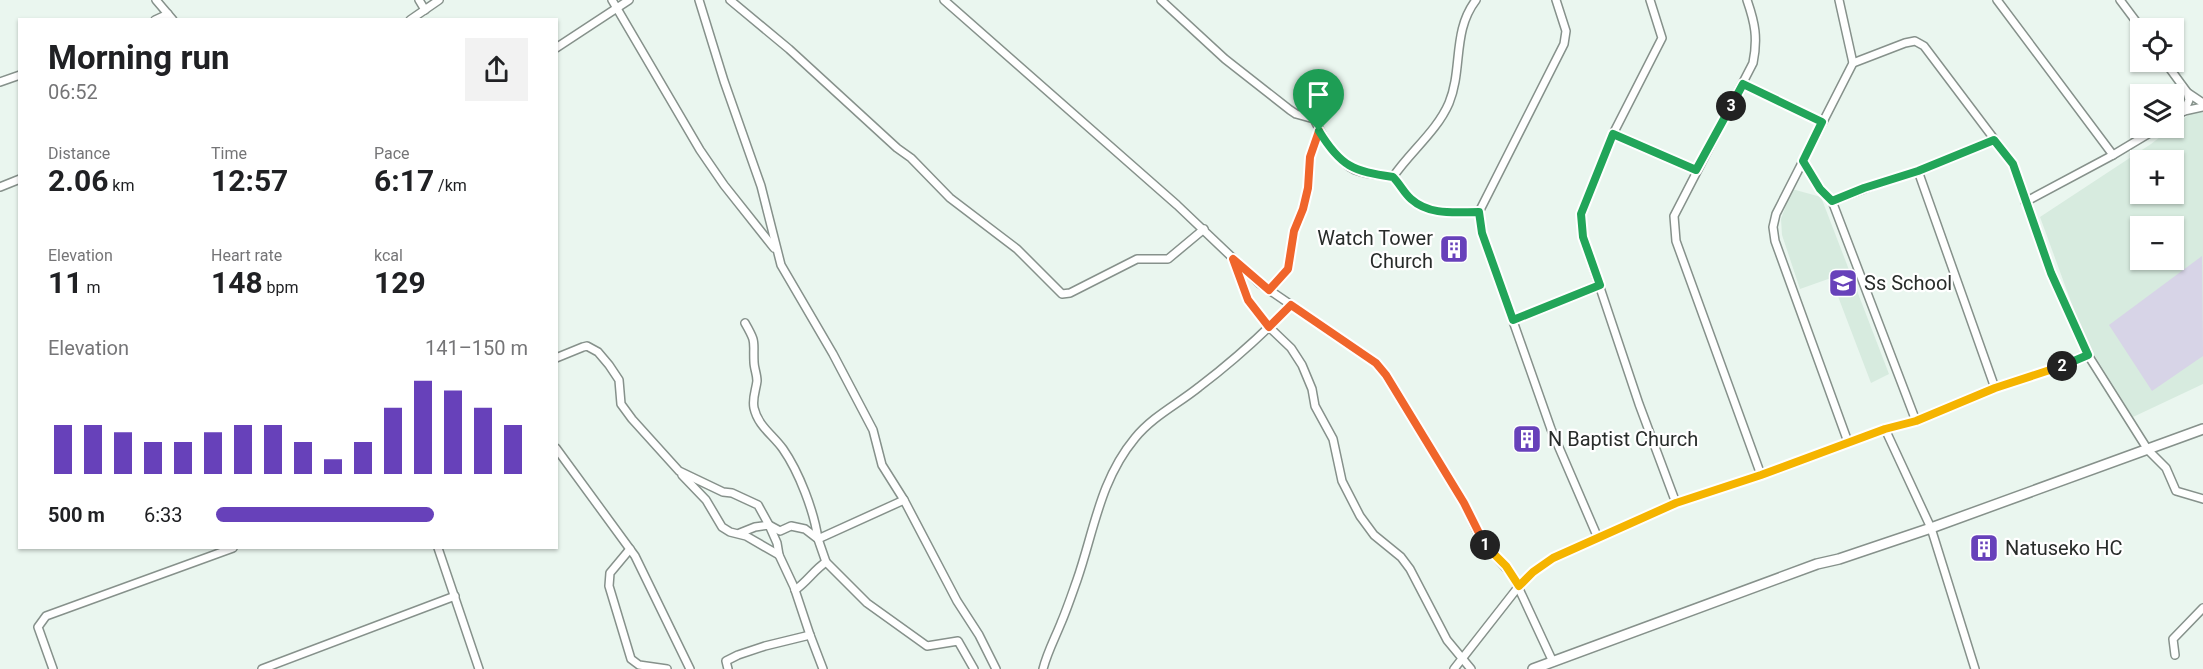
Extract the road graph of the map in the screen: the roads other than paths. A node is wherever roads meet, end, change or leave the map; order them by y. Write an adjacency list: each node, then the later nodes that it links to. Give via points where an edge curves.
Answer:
1 (156, 0): 19 (street)
2 (419, 0): 18 (street)
3 (439, 0): 18 (street)
4 (612, 0): 17 (street)
5 (629, 0): 17 (street)
6 (699, 0): 47 (street, via 761,186)
7 (730, 0): 46 (street, via 911,158 950,198 1017,249 1059,293 1070,293 1137,259 1168,259)
8 (944, 0): 46 (street)
9 (1161, 0): 32 (street, via 1225,59 1290,110 1314,119)
10 (1476, 0): 40 (street, via 1466,17 1457,49 1450,102 1434,129)
11 (1556, 0): 45 (street, via 1566,31 1564,44)
12 (1650, 0): 33 (street, via 1662,38)
13 (1747, 0): 27 (street, via 1757,44)
14 (1839, 0): 23 (street)
15 (1996, 0): 36 (street)
16 (2120, 0): 21 (street)
17 (617, 8): 22 (street); 47 (street, via 700,150)
18 (425, 10): 20 (street)
19 (170, 17)
20 (413, 18)
21 (2134, 18)
22 (558, 47)
23 (1853, 63): 31 (street); 35 (street, via 1915,41 1923,46)
24 (2172, 72): 28 (street)
25 (18, 76): 26 (street)
26 (0, 82)
27 (1743, 84): 31 (street); 38 (street)
28 (2187, 92): 29 (street); 30 (street, via 2189,100)
29 (2203, 105): 30 (street)
30 (2184, 111)
31 (1822, 122): 37 (street)
32 (1319, 131): 40 (street, via 1349,166 1367,174); 50 (street, via 1310,157 1308,188 1294,231 1288,269)
33 (1613, 134): 38 (street); 49 (street, via 1581,214 1583,237)
34 (2141, 138): 36 (street)
35 (1994, 140): 39 (street); 44 (street, via 2013,164)
36 (2112, 155): 44 (street)
37 (1803, 161): 43 (street); 61 (street, via 1776,214 1775,241)
38 (1696, 170): 65 (street, via 1674,216 1676,241)
39 (1918, 171): 43 (street); 57 (street)
40 (1393, 177): 45 (street, via 1410,198 1429,210)
41 (18, 180): 42 (street)
42 (0, 187)
43 (1832, 201): 58 (street)
44 (2025, 202): 55 (street)
45 (1479, 212): 52 (street, via 1482,233)
46 (1204, 229): 48 (street)
47 (775, 250): 67 (street, via 873,430 882,465)
48 (1233, 259): 50 (street); 54 (street, via 1248,300)
49 (1600, 285): 52 (street); 68 (street)
50 (1269, 290): 51 (street)
51 (1291, 305): 54 (street); 79 (street, via 1376,363 1386,375 1464,503 1481,540)
52 (1513, 320): 72 (street, via 1551,429)
53 (745, 323): 73 (street, via 755,342 757,382 753,407 759,422 788,456 816,524)
54 (1269, 327): 86 (street, via 1302,365 1315,406 1333,439 1341,481 1360,516 1410,569 1447,640); 98 (street, via 1135,438 1103,494 1079,574)
55 (2088, 355): 57 (street); 62 (street)
56 (558, 357): 64 (street, via 583,346 598,352 619,380 621,404)
57 (1995, 388): 58 (street)
58 (1916, 421): 59 (street)
59 (1885, 429): 61 (street); 70 (street)
60 (2203, 429): 62 (street)
61 (1848, 442): 65 (street)
62 (2148, 450): 66 (street, via 2166,468 2176,491); 70 (street)
63 (558, 451): 76 (street)
64 (679, 471): 69 (street, via 758,505); 71 (street, via 706,500 722,526)
65 (1761, 475): 68 (street)
66 (2203, 499)
67 (904, 500): 73 (street); 97 (street)
68 (1676, 503): 72 (street)
69 (768, 525): 71 (street); 73 (street, via 780,531 791,526 805,528); 77 (street)
70 (1931, 528): 87 (street, via 1817,564); 102 (street)
71 (740, 533): 77 (street)
72 (1598, 538): 79 (street, via 1553,558)
73 (818, 539): 78 (street)
74 (230, 549): 88 (street, via 46,616 38,627)
75 (438, 549): 81 (street)
76 (630, 549): 85 (street, via 610,573 609,586); 93 (street)
77 (779, 555): 80 (street)
78 (826, 562): 80 (street); 96 (street, via 867,603 927,646 958,641)
79 (1519, 586): 86 (street); 87 (street)
80 (795, 590): 83 (street)
81 (455, 596): 89 (street); 90 (street)
82 (2203, 608): 84 (street, via 2173,639)
83 (810, 635): 94 (street, via 738,655 726,661); 95 (street)
84 (2175, 655)
85 (631, 659): 91 (street); 92 (street, via 639,665)
86 (1463, 659): 99 (street); 100 (street)
87 (1553, 662): 101 (street)
88 (53, 669)
89 (262, 669)
90 (479, 669)
91 (633, 669)
92 (667, 669)
93 (690, 669)
94 (728, 669)
95 (822, 669)
96 (974, 669)
97 (996, 669)
98 (1042, 669)
99 (1454, 669)
100 (1471, 669)
101 (1533, 669)
102 (1975, 669)

